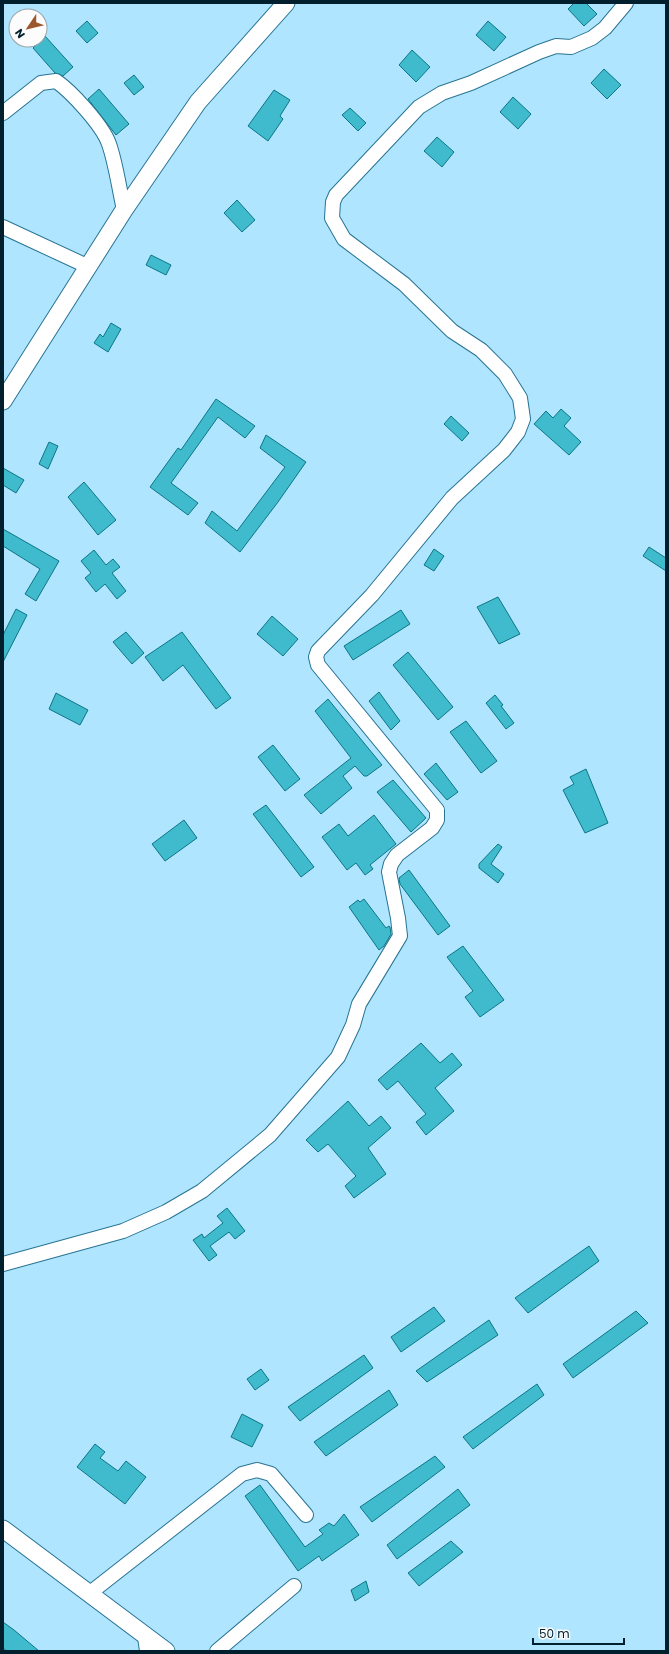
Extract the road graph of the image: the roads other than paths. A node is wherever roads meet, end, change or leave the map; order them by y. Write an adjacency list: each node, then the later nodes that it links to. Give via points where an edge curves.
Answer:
1 (286, 3): 4 (street, via 198,102)
2 (626, 3): 8 (street, via 605,28 592,38 571,47 556,46 538,52 471,83 442,93 419,107 343,187 333,202 332,218 344,239 404,284 439,320 481,350 505,374 520,398 523,419 518,432 504,450 452,498 372,595 318,651 316,657 318,665 437,810 437,820 432,828 397,855 391,864 389,872 400,936 396,945 359,1004 353,1025 338,1058 270,1135 212,1183 184,1203 123,1231)
3 (3, 112): 4 (street, via 41,82 56,80 66,88 102,130 109,143)
4 (124, 210): 6 (street)
5 (3, 227): 6 (street)
6 (89, 267): 7 (street)
7 (3, 401)
8 (3, 1264)
9 (306, 1515): 12 (street, via 271,1474 257,1470 242,1474)
10 (3, 1529): 12 (street)
11 (294, 1586): 15 (street)
12 (90, 1593): 13 (street)
13 (146, 1644): 14 (street)
14 (166, 1651)
15 (217, 1651)

